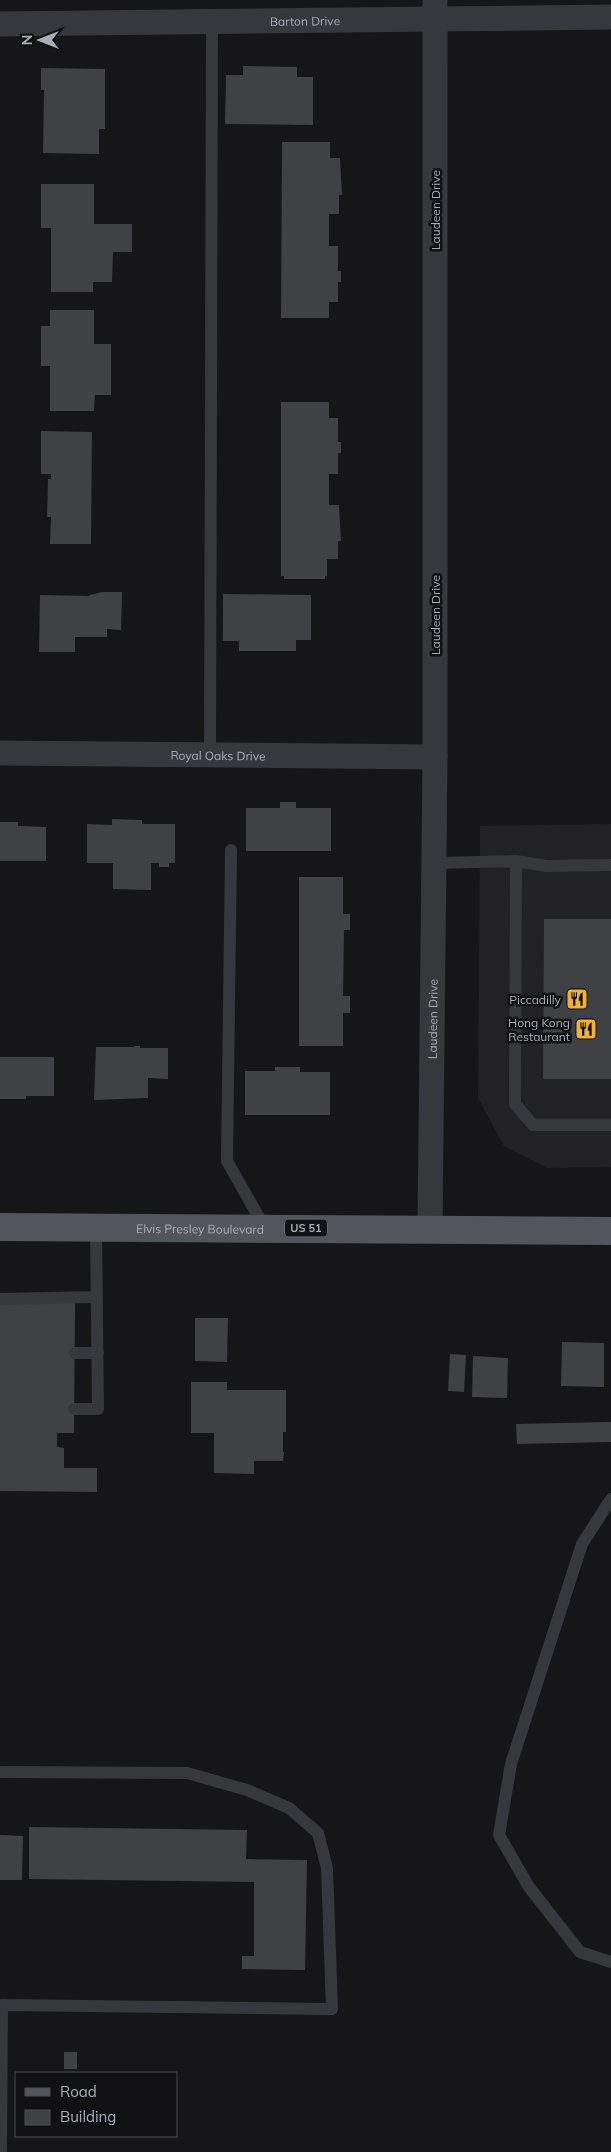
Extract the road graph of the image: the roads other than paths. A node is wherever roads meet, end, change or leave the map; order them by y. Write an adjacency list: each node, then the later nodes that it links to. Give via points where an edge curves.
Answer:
1 (435, 10): 2 (street, Barton Drive); 3 (street, Barton Drive); 7 (street, Laudeen Drive)
2 (611, 17)
3 (212, 22): 4 (street, Barton Drive); 6 (lane)
4 (0, 24)
5 (0, 753): 6 (street, Royal Oaks Drive)
6 (210, 755): 7 (street, Royal Oaks Drive)
7 (435, 757): 10 (street, Laudeen Drive)
8 (231, 850): 15 (lane, via 227,1161)
9 (516, 861): 10 (lane); 11 (lane, via 546,866); 12 (lane, via 515,1104 533,1125)
10 (434, 863): 16 (street, Laudeen Drive)
11 (611, 865)
12 (611, 1125)
13 (0, 1226): 14 (main road, Elvis Presley Boulevard / US 51)
14 (96, 1227): 15 (main road, Elvis Presley Boulevard / US 51); 18 (lane)
15 (265, 1228): 16 (main road, Elvis Presley Boulevard / US 51)
16 (430, 1229): 17 (main road, Elvis Presley Boulevard / US 51)
17 (611, 1231)
18 (97, 1297): 19 (lane); 21 (lane)
19 (0, 1299)
20 (75, 1353): 21 (lane)
21 (98, 1353): 22 (lane, via 98,1409)
22 (74, 1409)
23 (611, 1499): 25 (lane, via 582,1544 511,1764 499,1835 529,1887 580,1952)
24 (0, 1772): 26 (lane, via 187,1773 247,1790 289,1808 318,1833 328,1868 332,2009)
25 (611, 1962)
26 (1, 2005): 27 (lane)
27 (1, 2152)

